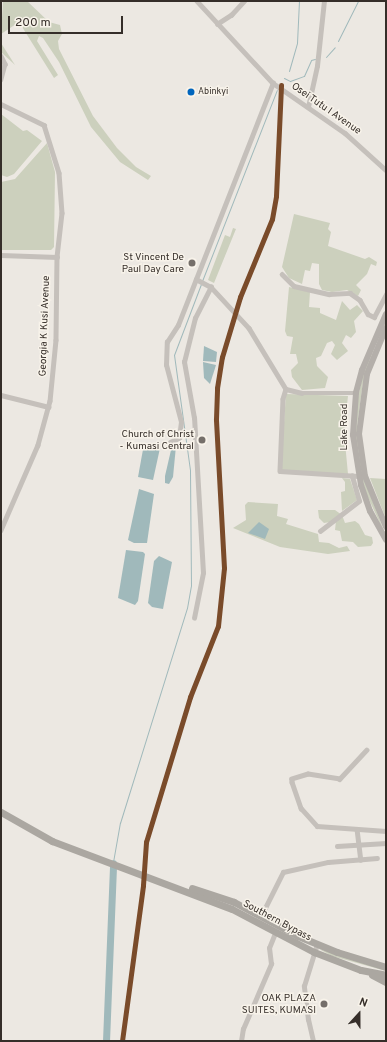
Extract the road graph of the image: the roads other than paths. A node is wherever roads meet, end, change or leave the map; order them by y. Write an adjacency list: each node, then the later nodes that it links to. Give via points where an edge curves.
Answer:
1 (197, 1): 4 (street, Osei Tutu I Avenue)
2 (244, 1): 4 (street)
3 (324, 1): 9 (street, via 317,66)
4 (217, 24): 7 (street, Osei Tutu I Avenue)
5 (1, 56): 6 (street, via 5,64)
6 (1, 79)
7 (273, 83): 9 (street, Osei Tutu I Avenue); 16 (street)
8 (1, 104): 14 (street, Georgia K Kusi Avenue, via 44,125 50,140 62,195)
9 (308, 106): 10 (street, Osei Tutu I Avenue)
10 (379, 162): 11 (street, Osei Tutu I Avenue); 12 (street, Osei Tutu I Avenue)
11 (386, 165)
12 (386, 170)
13 (1, 255): 14 (street)
14 (57, 257): 24 (street, Georgia K Kusi Avenue, via 56,340)
15 (282, 274): 18 (street, via 294,286 330,294 350,293 360,300 368,314 374,316)
16 (198, 279): 17 (street); 25 (street, via 166,347 168,373 181,422 179,438)
17 (211, 287): 21 (street, via 249,328); 31 (street, via 195,318 184,362 194,418 202,560 202,579)
18 (386, 294)
19 (386, 314): 22 (main road, Lake Road, via 364,361)
20 (386, 328): 27 (main road, Lake Road, via 367,374 359,434 365,476)
21 (286, 389): 22 (street, via 302,393); 26 (street, via 283,399 280,471)
22 (356, 393): 26 (main road, Lake Road, via 353,435)
23 (1, 395): 24 (street)
24 (49, 407): 28 (street, Georgia K Kusi Avenue, via 38,445)
25 (170, 442)
26 (355, 476): 29 (street, via 359,501); 30 (main road, Lake Road)
27 (386, 527)
28 (1, 530)
29 (320, 531)
30 (386, 540)
31 (194, 618)
32 (367, 750): 34 (street, via 340,779 308,774 292,779 301,808 317,826)
33 (1, 812): 41 (highway, Southern Bypass, via 47,839)
34 (357, 830): 35 (street); 37 (street)
35 (386, 831)
36 (386, 843): 37 (street)
37 (359, 844): 38 (street); 40 (street)
38 (337, 846)
39 (377, 858): 40 (street)
40 (361, 860): 42 (street, via 328,862 283,872)
41 (217, 899): 42 (highway, Southern Bypass); 43 (highway, Southern Bypass)
42 (261, 916): 44 (highway, Southern Bypass)
43 (275, 933): 45 (highway, Southern Bypass); 50 (street, via 268,948 271,964 243,1029)
44 (317, 944): 45 (street); 46 (highway, Southern Bypass)
45 (314, 952): 47 (highway, Southern Bypass); 51 (street, via 304,986)
46 (386, 967)
47 (361, 970): 48 (highway, Southern Bypass); 49 (highway)
48 (386, 975)
49 (386, 982)
50 (241, 1041)
51 (313, 1041)

